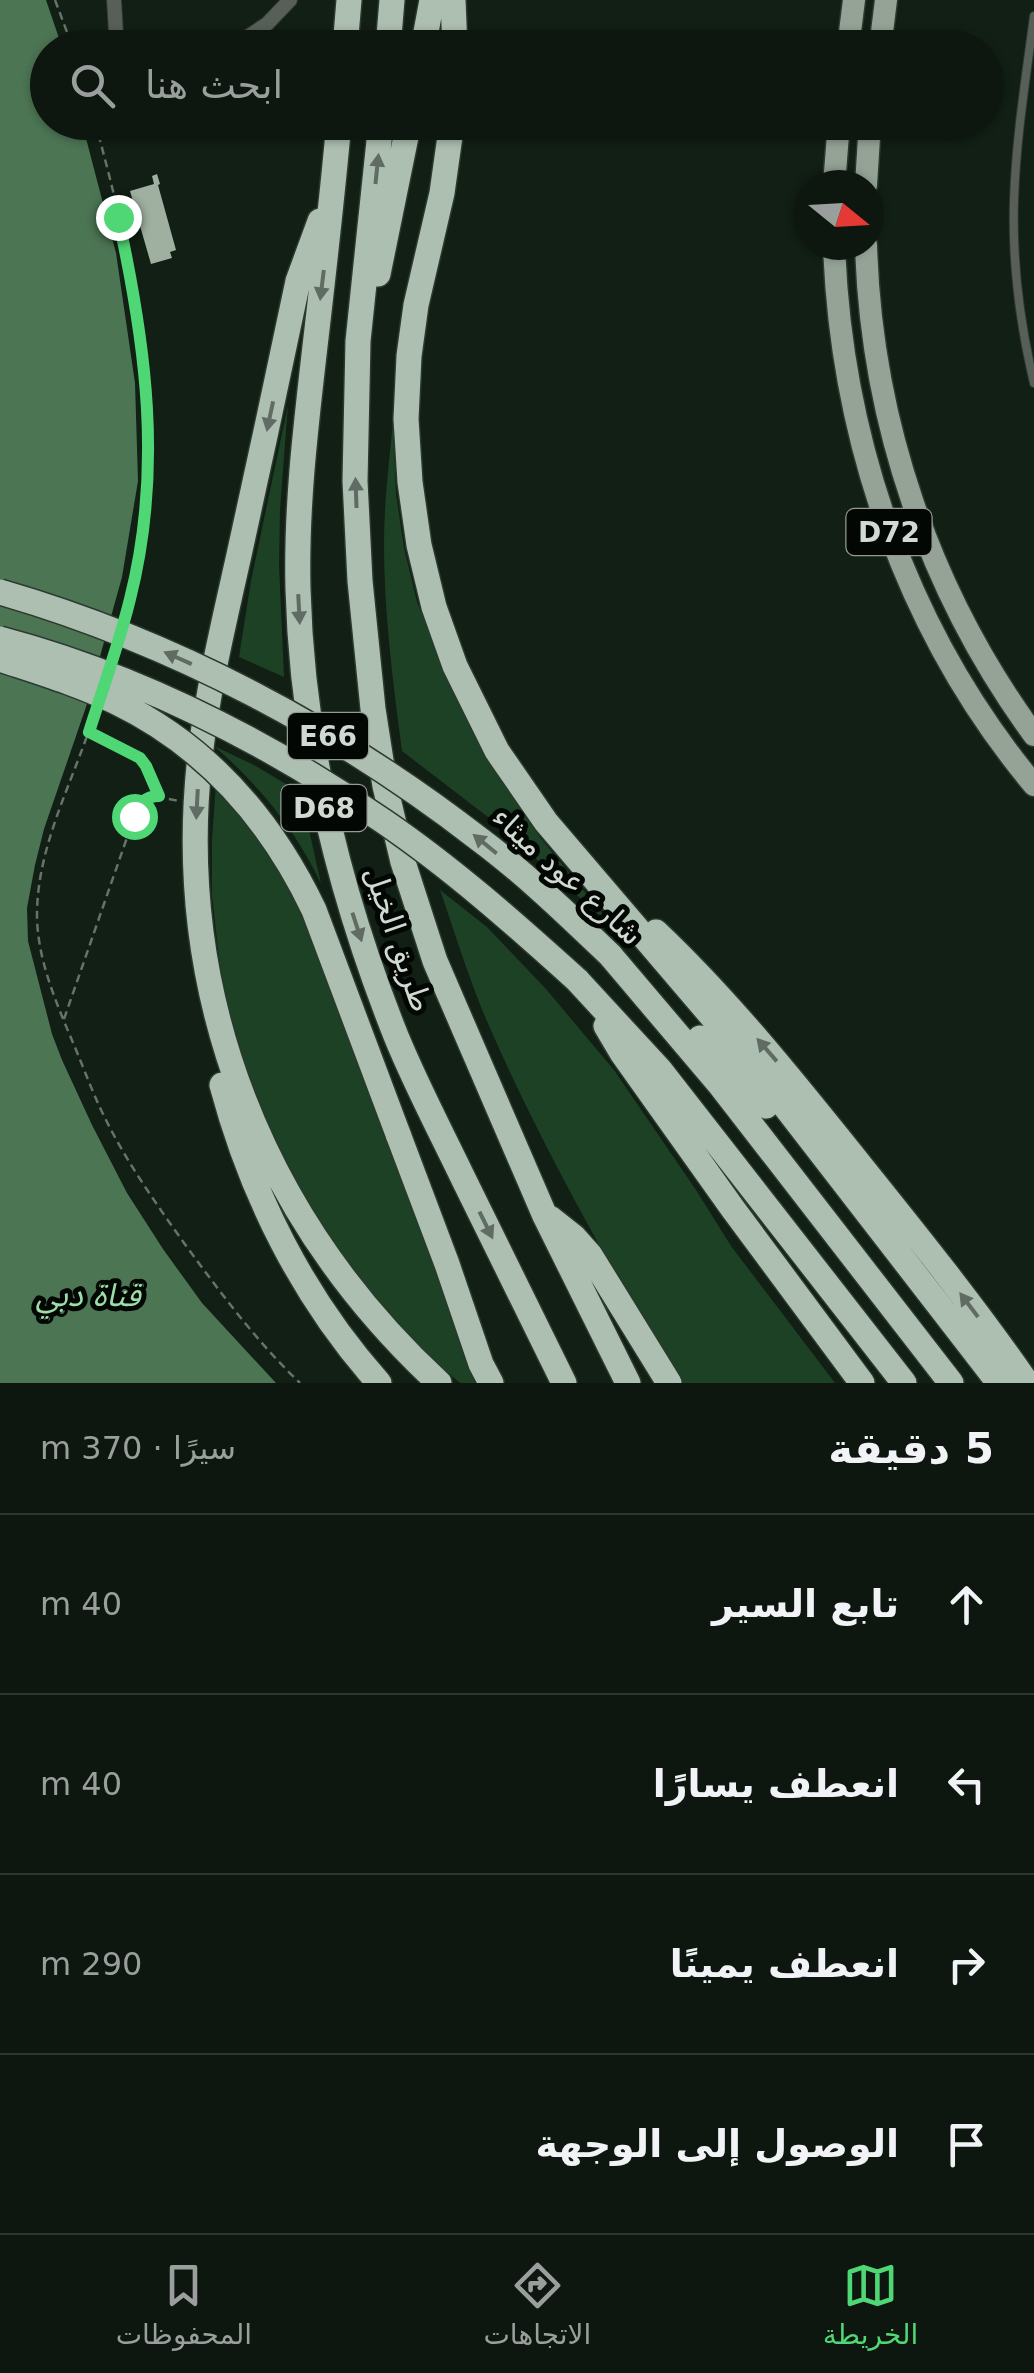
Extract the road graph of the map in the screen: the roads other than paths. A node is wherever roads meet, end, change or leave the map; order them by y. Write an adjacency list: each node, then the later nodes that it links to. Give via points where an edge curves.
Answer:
1 (114, 0): 10 (street)
2 (290, 0): 11 (street)
3 (349, 0): 12 (highway)
4 (392, 0): 13 (highway)
5 (432, 0): 14 (highway)
6 (453, 0): 15 (highway)
7 (854, 0): 16 (main road)
8 (886, 0): 17 (main road)
9 (1034, 16): 30 (lane, via 1014,203 1015,260)
10 (117, 30)
11 (258, 30)
12 (346, 30)
13 (390, 30)
14 (426, 30)
15 (455, 30)
16 (850, 30)
17 (882, 30)
18 (337, 140): 26 (highway, طريق الخيل / D68)
19 (380, 140): 29 (highway, طريق الخيل / D68, one-way to 19)
20 (406, 140): 29 (highway)
21 (449, 140): 36 (highway, via 407,388 419,545 455,666 482,724)
22 (838, 140): 24 (main road)
23 (869, 140): 25 (main road)
24 (835, 170)
25 (867, 170)
26 (333, 188): 37 (highway, one-way to 37, via 298,281 216,662 196,806); 48 (highway, طريق الخيل / D68, one-way to 48, via 298,522 302,655 319,787 353,916 398,1040)
27 (835, 260): 35 (main road, D72, via 849,388 891,536 956,674)
28 (867, 260): 34 (main road, D72, via 881,386 916,514 962,620)
29 (358, 341): 40 (highway, طريق الخيل / D68, one-way to 29, via 434,961 389,805 359,564)
30 (1034, 383)
31 (0, 592): 38 (highway, شارع عود ميثاء / E66, one-way to 31, bridge, via 480,840 338,741 185,660)
32 (0, 639): 39 (highway, E66, bridge, via 168,700 315,777 452,872)
33 (0, 659): 41 (highway, bridge, via 148,720 207,762 258,816 314,910)
34 (1034, 735)
35 (1034, 786)
36 (584, 869): 42 (highway, via 750,1061); 54 (highway, one-way to 36, via 766,1050 678,953)
37 (196, 893): 44 (highway, via 192,923 199,975 244,1157 309,1289); 45 (highway, via 229,1062 262,1146 340,1276)
38 (616, 961): 42 (highway, via 765,1104); 52 (highway, شارع عود ميثاء / E66)
39 (585, 988): 43 (highway, via 622,1054); 51 (highway, E66, via 660,1070)
40 (545, 1216): 49 (highway, طريق الخيل / D68); 50 (highway, via 590,1254)
41 (447, 1264): 46 (highway); 47 (highway)
42 (904, 1264): 53 (highway)
43 (856, 1378)
44 (378, 1383)
45 (439, 1383)
46 (491, 1383)
47 (510, 1383)
48 (564, 1383)
49 (628, 1383)
50 (669, 1383)
51 (904, 1383)
52 (951, 1383)
53 (999, 1383)
54 (1027, 1383)

